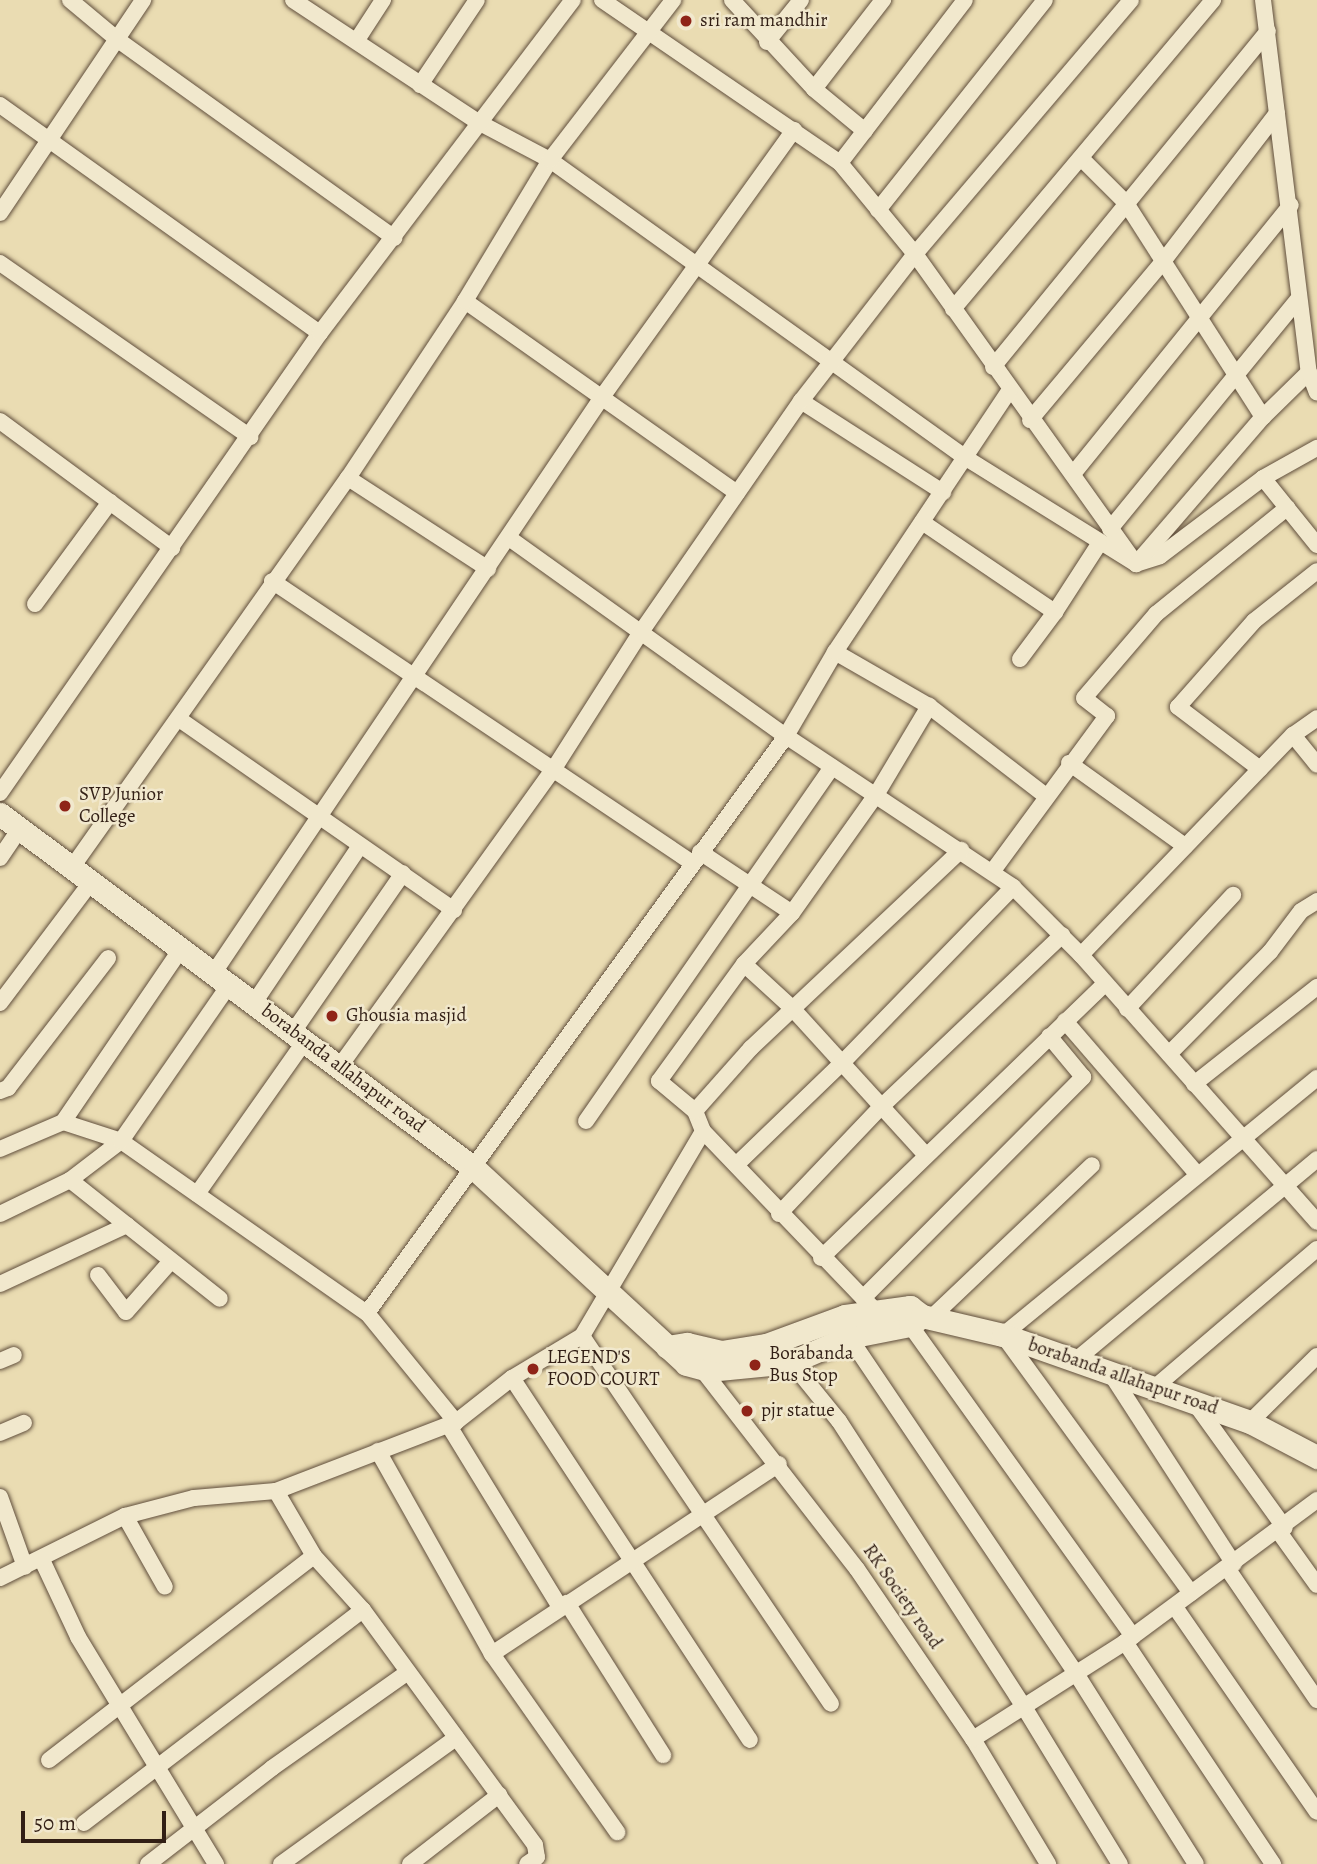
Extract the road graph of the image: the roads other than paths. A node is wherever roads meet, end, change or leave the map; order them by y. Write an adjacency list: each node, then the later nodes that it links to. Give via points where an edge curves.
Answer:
1 (70, 0): 19 (street)
2 (143, 0): 19 (street)
3 (293, 0): 20 (street)
4 (383, 0): 20 (street)
5 (477, 0): 22 (street)
6 (573, 0): 26 (street)
7 (602, 0): 18 (street)
8 (673, 0): 18 (street)
9 (732, 0): 21 (street)
10 (801, 0): 21 (street)
11 (884, 0): 23 (street)
12 (965, 0): 28 (street)
13 (1045, 0): 35 (street)
14 (1131, 0): 38 (street)
15 (1213, 0): 30 (street)
16 (1264, 0): 17 (street)
17 (1268, 31): 25 (street); 33 (street)
18 (649, 34): 27 (street); 31 (street)
19 (118, 40): 29 (street); 37 (street)
20 (356, 40): 22 (street)
21 (767, 42): 23 (street)
22 (420, 85): 26 (street)
23 (814, 89): 28 (street)
24 (0, 105): 29 (street)
25 (1277, 113): 34 (street); 39 (street)
26 (478, 122): 31 (street); 37 (street)
27 (794, 130): 32 (street); 41 (street)
28 (865, 131): 32 (street)
29 (52, 140): 36 (street); 46 (street)
30 (1081, 158): 33 (street); 44 (street)
31 (550, 160): 41 (street); 43 (street)
32 (839, 163): 35 (street)
33 (1126, 203): 39 (street); 48 (street)
34 (1291, 205): 42 (street); 45 (street)
35 (878, 210): 38 (street)
36 (0, 213)
37 (395, 238): 46 (street)
38 (915, 254): 44 (street); 47 (street)
39 (1165, 259): 45 (street); 56 (street)
40 (0, 263): 58 (street)
41 (697, 267): 47 (street); 53 (street)
42 (1299, 298): 49 (street); 50 (street)
43 (464, 301): 53 (street); 62 (street)
44 (953, 309): 48 (street)
45 (1199, 318): 50 (street); 61 (street)
46 (320, 333): 58 (street)
47 (829, 364): 54 (street); 60 (street)
48 (993, 367): 51 (street)
49 (1309, 372): 52 (street); 55 (street)
50 (1234, 377): 55 (street); 69 (street)
51 (1009, 391): 56 (street); 60 (street)
52 (1317, 394)
53 (602, 397): 65 (street); 70 (street)
54 (801, 401): 64 (street); 65 (street)
55 (1263, 417): 74 (street)
56 (1030, 420): 61 (street)
57 (0, 421): 66 (street)
58 (250, 437): 73 (street)
59 (1317, 448): 63 (street)
60 (966, 458): 64 (street); 72 (street)
61 (1073, 474): 69 (street)
62 (348, 478): 75 (street); 77 (street)
63 (1263, 478): 67 (street); 74 (street, via 1160,556)
64 (943, 492): 68 (street)
65 (737, 493): 80 (street)
66 (110, 502): 73 (street); 78 (street)
67 (1287, 508): 71 (street); 89 (street, via 1156,614 1084,698 1107,716)
68 (922, 522): 79 (street); 81 (street)
69 (1110, 529): 74 (street)
70 (509, 538): 75 (street); 80 (street)
71 (1316, 541)
72 (1099, 544): 74 (street); 79 (street)
73 (172, 548): 94 (street)
74 (1136, 564)
75 (488, 569): 83 (street)
76 (1317, 571): 92 (street, via 1254,621 1178,707)
77 (272, 581): 83 (street); 86 (street)
78 (35, 604)
79 (1055, 612): 82 (street)
80 (641, 632): 88 (street); 93 (street)
81 (835, 652): 84 (street); 88 (street)
82 (1020, 659)
83 (415, 678): 93 (street); 98 (street)
84 (929, 706): 95 (street); 96 (street)
85 (1317, 718): 87 (street)
86 (179, 719): 98 (street); 105 (street)
87 (1293, 735): 90 (street); 92 (street)
88 (786, 736): 91 (street); 103 (street)
89 (1069, 763): 96 (street); 101 (street)
90 (1317, 765)
91 (832, 767): 95 (street); 109 (street)
92 (1260, 769): 101 (street)
93 (553, 770): 103 (street); 113 (street)
94 (0, 793)
95 (876, 795): 102 (street); 114 (street)
96 (1046, 796): 107 (street)
97 (0, 814): 99 (main road, borabanda allahapur road)
98 (318, 819): 100 (street); 120 (street)
99 (20, 828): 104 (street); 105 (main road, borabanda allahapur road)
100 (360, 846): 106 (street); 124 (street)
101 (1185, 846): 117 (street)
102 (961, 850): 107 (street); 125 (street)
103 (696, 857): 109 (street); 148 (street)
104 (0, 858)
105 (74, 866): 108 (main road, borabanda allahapur road)
106 (403, 873): 113 (street); 129 (street)
107 (992, 873): 110 (street)
108 (92, 881): 116 (main road, borabanda allahapur road); 123 (street)
109 (751, 886): 114 (street); 138 (street)
110 (1013, 887): 115 (street); 131 (street)
111 (1233, 895): 126 (street)
112 (1317, 901): 130 (street, via 1301,911 1270,952)
113 (454, 910): 132 (street)
114 (792, 913): 119 (street)
115 (1062, 935): 117 (street); 136 (street)
116 (181, 949): 120 (main road, borabanda allahapur road); 139 (street)
117 (1081, 955): 121 (street)
118 (108, 958): 135 (street, via 8,1088)
119 (744, 964): 125 (street); 137 (street, via 659,1081)
120 (221, 980): 124 (main road, borabanda allahapur road); 142 (street)
121 (1105, 984): 126 (street); 127 (street)
122 (1317, 987): 134 (street)
123 (0, 1003)
124 (254, 1003): 129 (main road, borabanda allahapur road)
125 (792, 1008): 131 (street); 137 (street)
126 (1127, 1009): 130 (street)
127 (1065, 1021): 128 (street); 149 (street)
128 (1049, 1036): 144 (street); 164 (street, via 1083,1077)
129 (299, 1037): 132 (main road, borabanda allahapur road); 152 (street)
130 (1169, 1054): 134 (street)
131 (842, 1063): 136 (street); 146 (street)
132 (340, 1066): 148 (main road, borabanda allahapur road)
133 (1317, 1077): 141 (street)
134 (1194, 1084): 141 (street)
135 (0, 1091)
136 (881, 1107): 144 (street); 154 (street)
137 (695, 1111): 140 (street)
138 (586, 1121)
139 (63, 1122): 142 (street); 143 (street)
140 (703, 1131): 146 (street); 162 (street)
141 (1242, 1138): 149 (street); 151 (street)
142 (121, 1141): 150 (street); 152 (street)
143 (0, 1149)
144 (924, 1153): 158 (street)
145 (1317, 1159): 151 (street)
146 (736, 1165): 154 (street)
147 (1092, 1165): 166 (street)
148 (475, 1169): 162 (main road, borabanda allahapur road); 165 (street)
149 (1198, 1175): 168 (street)
150 (70, 1180): 153 (street); 156 (street)
151 (1284, 1186): 155 (street); 172 (street)
152 (197, 1194): 165 (street)
153 (0, 1214)
154 (779, 1214): 158 (street)
155 (1317, 1222)
156 (127, 1225): 159 (street); 161 (street)
157 (1317, 1249): 177 (street)
158 (821, 1258): 164 (street)
159 (171, 1261): 160 (street, via 126,1312); 163 (street)
160 (98, 1275)
161 (0, 1284)
162 (609, 1296): 169 (street); 170 (main road, borabanda allahapur road)
163 (219, 1299)
164 (869, 1304): 166 (main road, borabanda allahapur road, via 910,1307); 167 (main road, borabanda allahapur road)
165 (367, 1313): 179 (street)
166 (921, 1319): 167 (main road, borabanda allahapur road); 168 (main road, borabanda allahapur road); 204 (street)
167 (843, 1328): 170 (main road, borabanda allahapur road, via 721,1352 687,1344); 173 (main road, borabanda allahapur road); 207 (street)
168 (1003, 1335): 172 (main road, borabanda allahapur road); 200 (street)
169 (582, 1336): 176 (street); 189 (street)
170 (667, 1347): 174 (main road, borabanda allahapur road, via 685,1364)
171 (1317, 1356): 180 (street)
172 (1076, 1360): 175 (main road, borabanda allahapur road)
173 (791, 1362): 174 (main road, borabanda allahapur road); 211 (street, via 839,1421)
174 (701, 1368): 185 (street, RK Society road)
175 (1111, 1374): 177 (main road, borabanda allahapur road); 195 (street)
176 (512, 1378): 179 (street); 193 (street)
177 (1154, 1388): 178 (main road, borabanda allahapur road)
178 (1193, 1402): 180 (main road, borabanda allahapur road); 191 (street)
179 (456, 1422): 183 (street); 201 (street, via 449,1426 560,1607)
180 (1250, 1422): 184 (main road, borabanda allahapur road)
181 (24, 1423): 182 (street)
182 (0, 1433)
183 (378, 1451): 186 (street); 205 (street)
184 (1315, 1454)
185 (779, 1464): 189 (street); 213 (street, RK Society road)
186 (276, 1491): 190 (street, via 194,1498); 192 (street)
187 (1317, 1500): 191 (street)
188 (1, 1503): 196 (street)
189 (701, 1515): 193 (street); 209 (street)
190 (125, 1516): 194 (street); 199 (street)
191 (1282, 1530): 195 (street); 198 (street)
192 (314, 1556): 203 (street); 210 (street)
193 (635, 1559): 201 (street); 214 (street)
194 (42, 1560): 196 (street); 210 (street, via 78,1637)
195 (1231, 1566): 200 (street); 208 (street)
196 (25, 1567): 197 (street)
197 (0, 1578)
198 (1317, 1585)
199 (164, 1587)
200 (1191, 1593): 202 (street)
201 (567, 1603): 205 (street); 215 (street)
202 (1175, 1607): 204 (street); 219 (street)
203 (363, 1610): 206 (street); 217 (street)
204 (1129, 1639): 207 (street); 231 (street)
205 (492, 1654): 222 (street)
206 (408, 1672): 212 (street); 221 (street)
207 (1077, 1675): 211 (street); 230 (street)
208 (1317, 1700)
209 (831, 1703)
210 (121, 1707): 216 (street); 217 (street)
211 (1024, 1707): 213 (street); 229 (street)
212 (456, 1738): 218 (street); 225 (street)
213 (973, 1739): 228 (street, RK Society road)
214 (750, 1740)
215 (663, 1755)
216 (49, 1760)
217 (157, 1769): 220 (street); 221 (street)
218 (499, 1795): 226 (street); 227 (street, via 535,1845 537,1857)
219 (1317, 1812)
220 (84, 1823)
221 (194, 1828): 223 (street); 224 (street)
222 (617, 1832)
223 (148, 1864)
224 (216, 1864)
225 (281, 1864)
226 (410, 1864)
227 (527, 1864)
228 (1048, 1864)
229 (1119, 1864)
230 (1196, 1864)
231 (1273, 1864)

